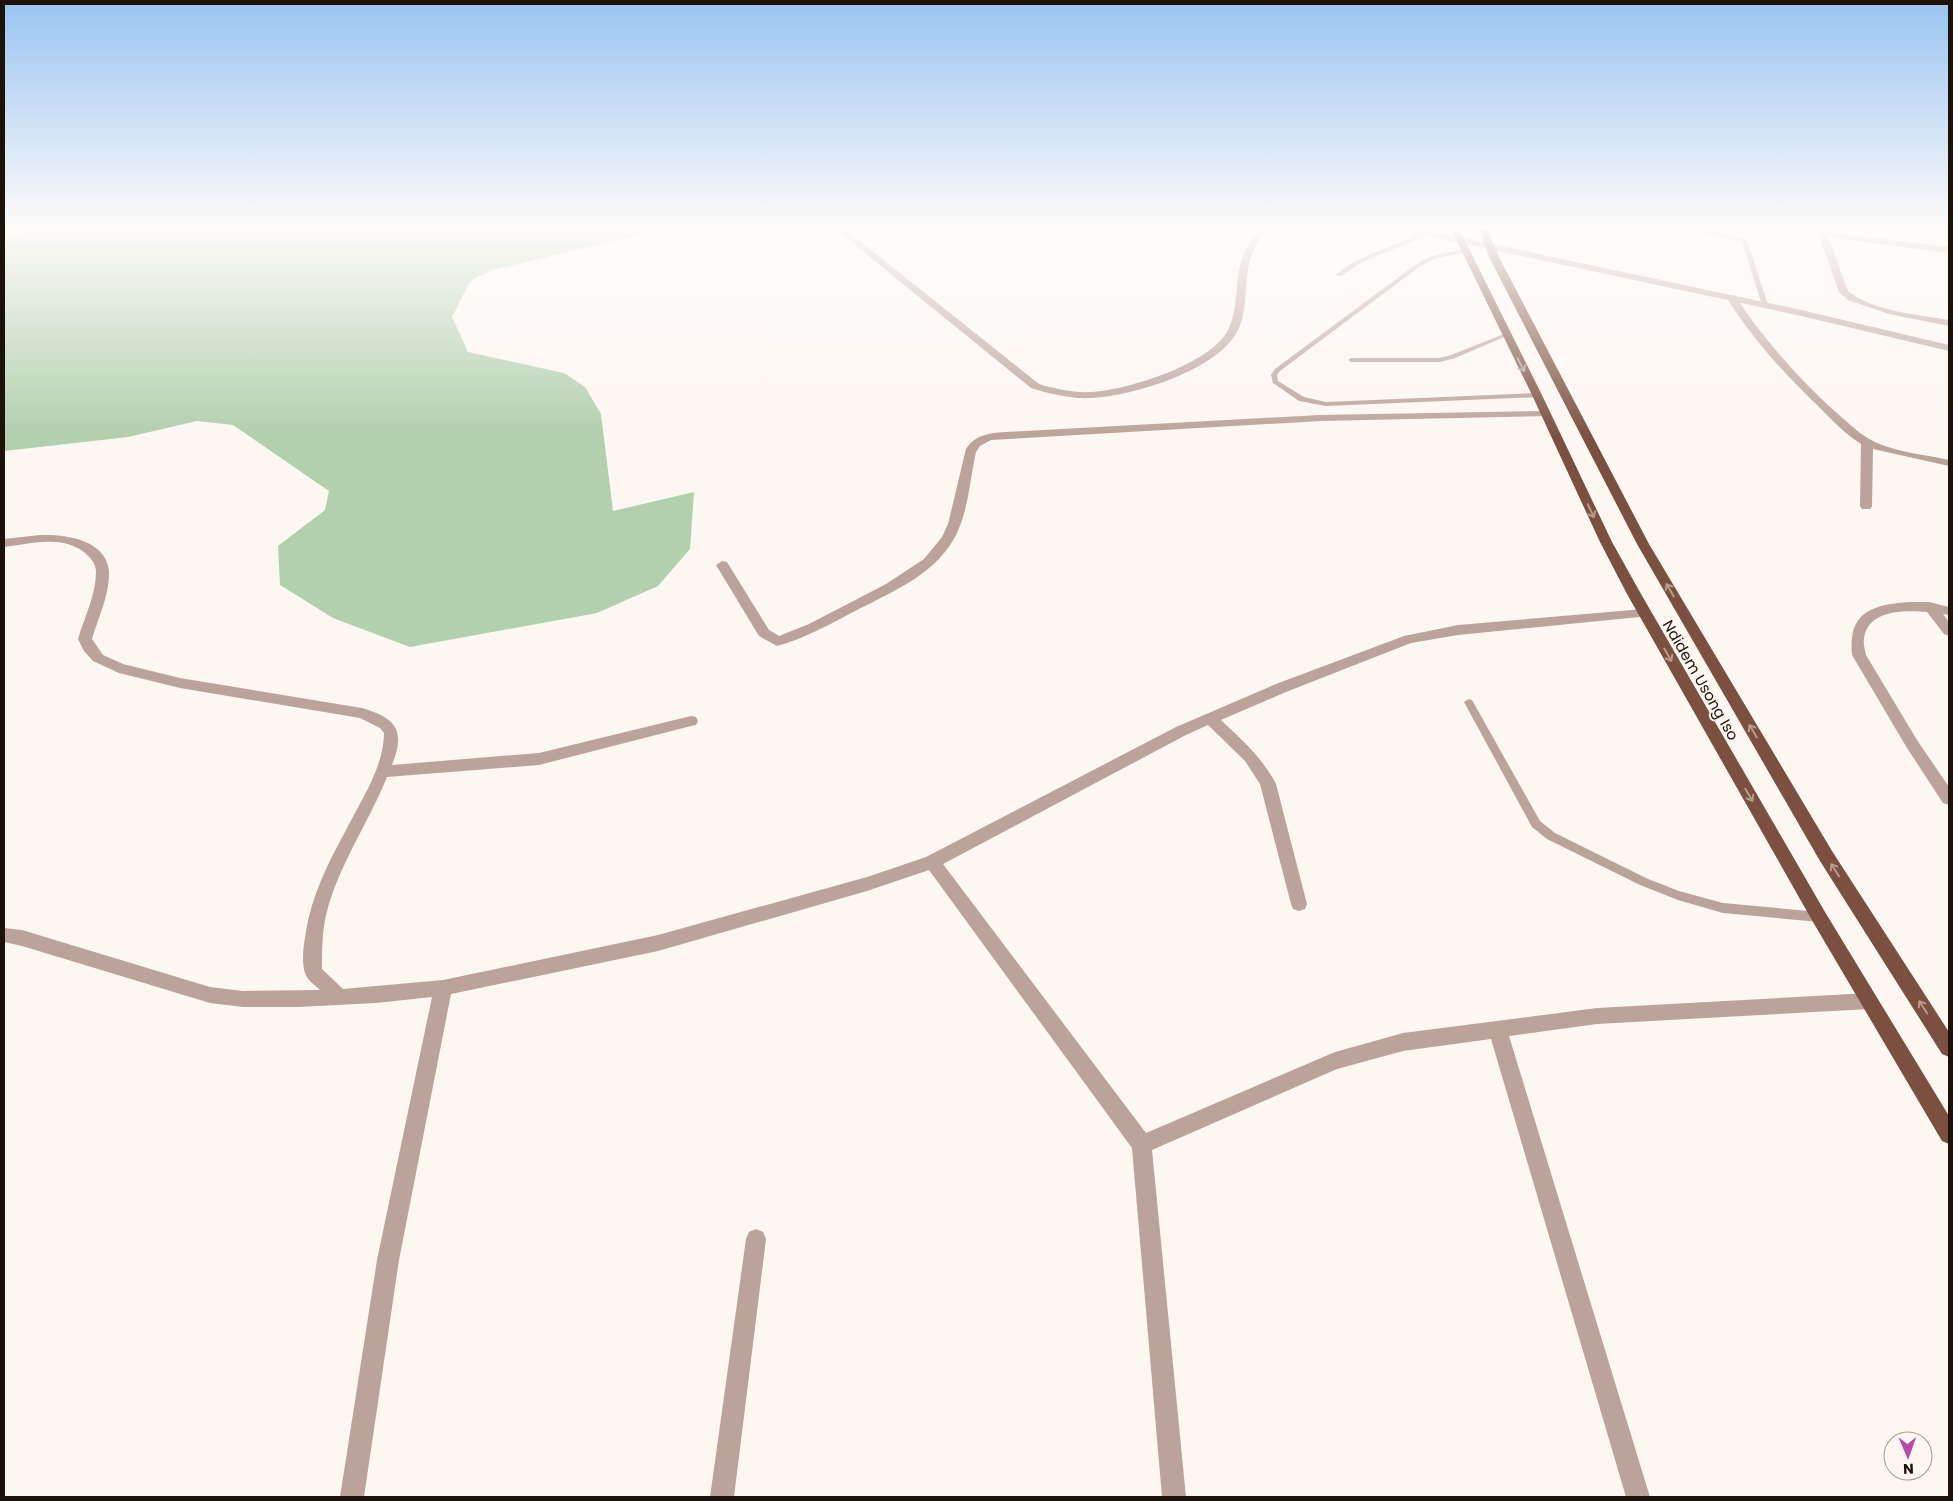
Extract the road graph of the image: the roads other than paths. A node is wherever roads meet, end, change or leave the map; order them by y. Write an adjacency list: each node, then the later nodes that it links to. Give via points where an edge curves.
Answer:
1 (924, 297): 2 (street, via 1035,386 1067,394 1090,395 1116,393 1151,382 1216,352 1232,331)
2 (1240, 297)
3 (1375, 297): 15 (lane, via 1277,370 1275,382 1302,399 1326,404)
4 (1487, 297): 12 (highway, Ndidem Usong Iso)
5 (1515, 297): 39 (highway, Ndidem Usong Iso, one-way to 5, via 1826,856 1643,544)
6 (1728, 297): 9 (street)
7 (1762, 297): 10 (lane)
8 (1849, 297): 11 (street, via 1874,307)
9 (1732, 298): 10 (street); 17 (street, via 1760,340 1797,380)
10 (1765, 305): 13 (street)
11 (1949, 323)
12 (1506, 335): 14 (lane, via 1440,360); 15 (highway, Ndidem Usong Iso, one-way to 15)
13 (1949, 348)
14 (1351, 360)
15 (1536, 395): 16 (highway, Ndidem Usong Iso)
16 (1545, 414): 21 (street, via 1320,418 990,437 972,448 949,537 933,557 913,575 880,594 795,637 777,641 764,633); 24 (highway, Ndidem Usong Iso, one-way to 24)
17 (1867, 442): 18 (street); 19 (street)
18 (1949, 463)
19 (1866, 506)
20 (4, 543): 29 (street, via 43,538 72,540 89,548 101,563 102,578 85,639 98,658 119,668 180,683 362,713 384,722 390,730 391,744)
21 (722, 565)
22 (1930, 606): 23 (street); 25 (street); 30 (street, via 1890,608 1872,615 1860,626 1857,640 1859,655 1912,744)
23 (1949, 611)
24 (1644, 613): 27 (street, via 1458,630 1410,639); 33 (highway, Ndidem Usong Iso, one-way to 33)
25 (1949, 631)
26 (1469, 702): 33 (lane, via 1536,824 1551,836 1644,882 1678,895 1722,908)
27 (1210, 718): 31 (street); 32 (street, via 1263,773)
28 (691, 721): 29 (street, via 540,759)
29 (382, 772): 36 (street, via 329,879 315,928 311,952 313,972)
30 (1949, 798)
31 (932, 862): 35 (street, via 867,884 658,943); 41 (street)
32 (1298, 904)
33 (1819, 917): 37 (highway, Ndidem Usong Iso)
34 (4, 935): 36 (street, via 31,940 210,995 243,999)
35 (443, 988): 36 (street); 43 (street, via 388,1260)
36 (340, 997)
37 (1869, 1001): 38 (street, via 1597,1016); 40 (highway, Ndidem Usong Iso)
38 (1498, 1030): 41 (street, via 1403,1042 1335,1061); 46 (street)
39 (1949, 1048)
40 (1949, 1134)
41 (1142, 1145): 45 (street)
42 (756, 1239): 44 (street)
43 (352, 1497)
44 (722, 1497)
45 (1174, 1497)
46 (1638, 1497)

